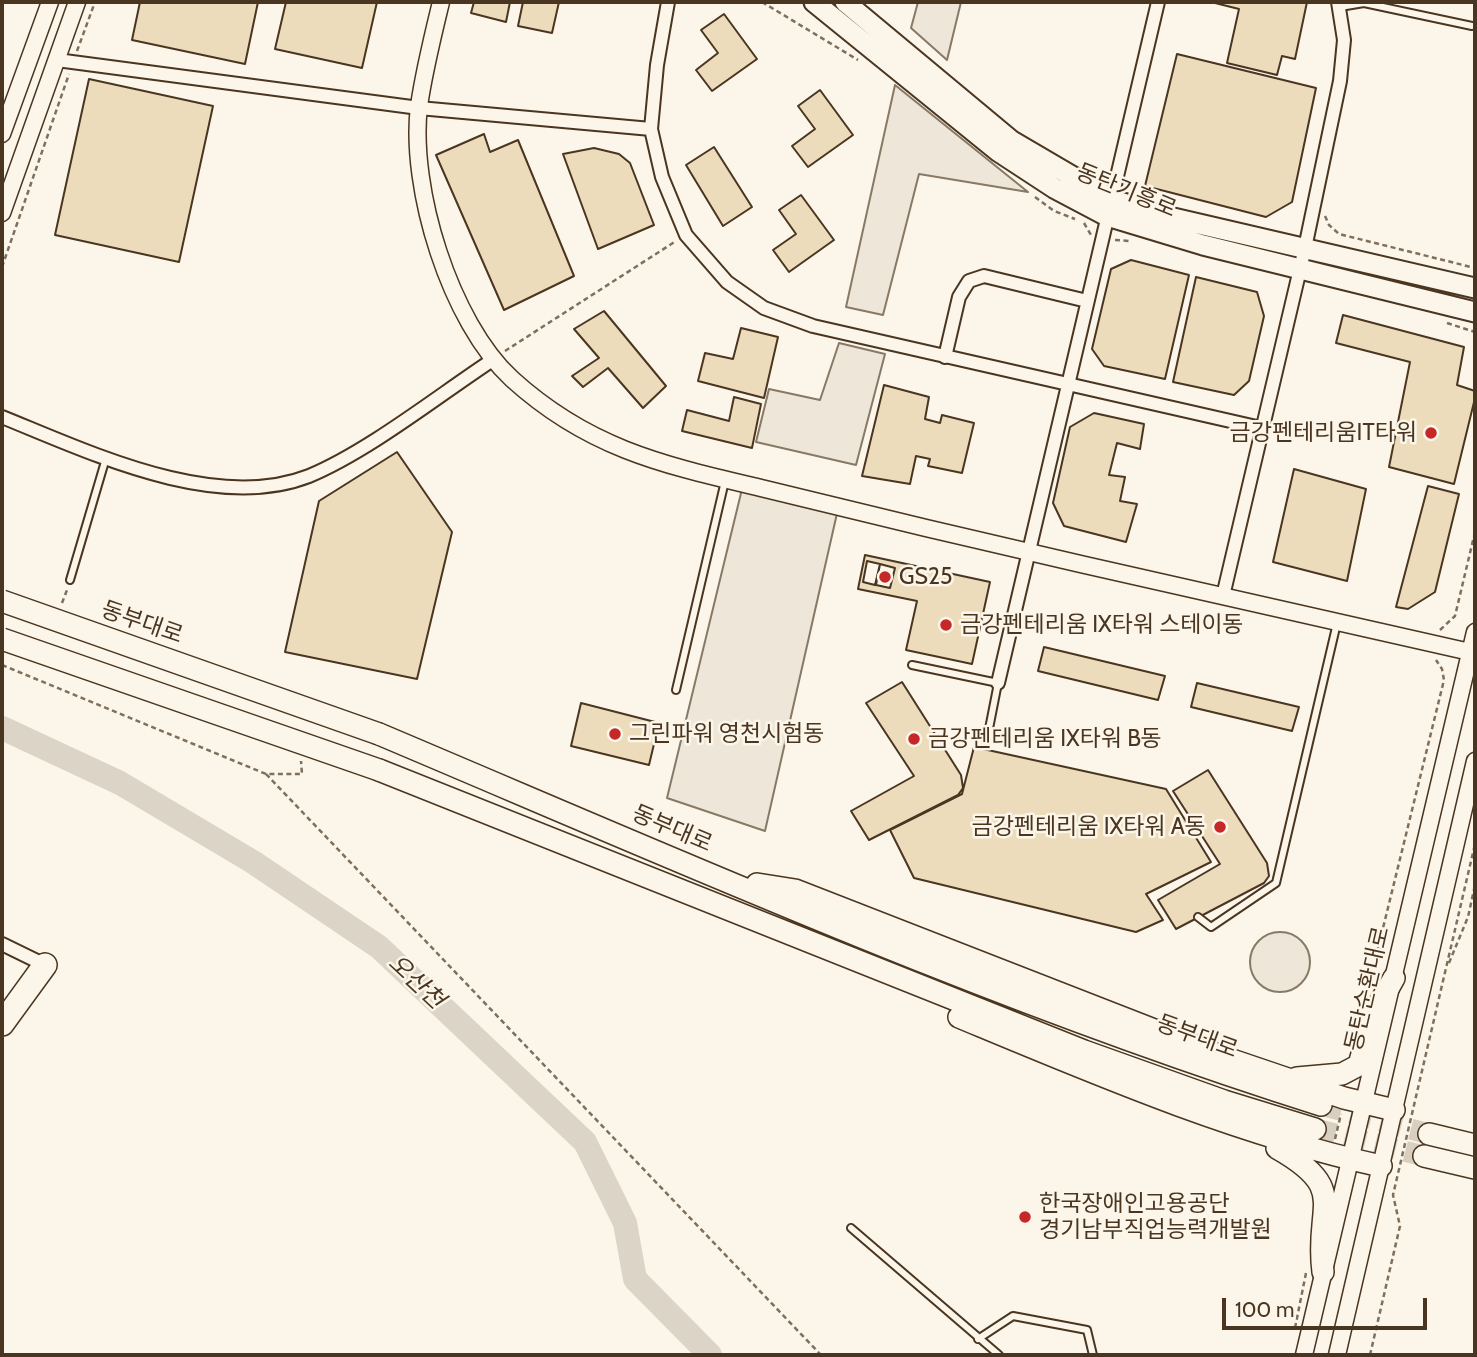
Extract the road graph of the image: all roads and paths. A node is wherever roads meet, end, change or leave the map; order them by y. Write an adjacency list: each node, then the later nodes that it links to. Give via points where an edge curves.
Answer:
1 (50, 2): 14 (street)
2 (77, 2): 11 (street)
3 (95, 2): 11 (path)
4 (441, 2): 12 (street)
5 (668, 2): 13 (street)
6 (814, 2): 15 (main road, 동탄기흥로, via 999,152 1054,188)
7 (845, 2): 15 (main road, 동탄기흥로, via 1012,141)
8 (1158, 2): 15 (street)
9 (1339, 4): 10 (lane, via 1364,3); 19 (street, via 1344,40 1340,81)
10 (1472, 26)
11 (65, 61): 12 (street); 17 (street); 20 (path)
12 (419, 108): 13 (street); 27 (street, via 421,177 435,244 459,302)
13 (651, 129): 18 (street, via 662,177)
14 (2, 134)
15 (1109, 207): 19 (main road, 동탄기흥로); 22 (main road, 동탄기흥로, via 1164,235); 24 (street)
16 (1325, 211): 21 (path, via 1329,225 1339,234)
17 (2, 213)
18 (686, 235): 26 (street, via 727,282 764,308 813,326); 27 (path)
19 (1305, 248): 22 (street); 23 (main road, 동탄기흥로)
20 (2, 267)
21 (1475, 268)
22 (1300, 269): 25 (main road, 동탄기흥로); 30 (street)
23 (1475, 288)
24 (1087, 300): 26 (street, via 984,276 969,281 959,297); 28 (street)
25 (1475, 312)
26 (945, 357): 28 (street)
27 (494, 359): 31 (street, via 307,477 253,487 183,484); 32 (street, via 553,412 596,438 656,463)
28 (1067, 385): 30 (street); 34 (street)
29 (2, 417): 31 (street)
30 (1261, 428): 36 (street)
31 (106, 457): 35 (lane)
32 (726, 480): 34 (street); 48 (lane)
33 (1475, 533): 40 (path, via 1455,616)
34 (1027, 552): 36 (street); 47 (street)
35 (71, 580): 38 (path)
36 (1223, 596): 39 (street)
37 (2, 601): 54 (highway, 동부대로, bridge, via 379,734)
38 (61, 608)
39 (1337, 622): 43 (street); 57 (lane, via 1276,883 1210,927)
40 (1441, 629)
41 (1475, 632): 43 (street, 동탄순환대로)
42 (2, 639): 55 (highway, bridge, via 379,770)
43 (1471, 652): 61 (street, 동탄순환대로)
44 (1434, 658): 62 (path, via 1444,680)
45 (2, 665): 51 (path)
46 (912, 665): 47 (lane)
47 (998, 683): 49 (lane)
48 (676, 690)
49 (986, 744)
50 (1475, 761): 67 (street)
51 (266, 774): 52 (path); 79 (path)
52 (302, 774)
53 (1475, 844): 60 (path)
54 (720, 878): 64 (highway, via 795,890); 66 (highway, 동부대로, via 1197,1066)
55 (653, 881): 68 (highway, via 813,956); 69 (highway, via 1084,1051)
56 (1475, 885): 60 (path, via 1468,917)
57 (1198, 917)
58 (2, 944): 59 (street)
59 (45, 965): 63 (highway)
60 (1445, 972): 84 (path, via 1393,1195 1400,1226)
61 (1394, 978): 64 (highway, via 1372,1017 1359,1065 1342,1074); 65 (street, 동탄순환대로)
62 (1367, 991)
63 (2, 1024)
64 (1290, 1079): 65 (highway)
65 (1355, 1100): 67 (highway); 73 (street, 동탄순환대로); 73 (path)
66 (1321, 1105)
67 (1394, 1110): 74 (street)
68 (1241, 1128): 73 (highway); 77 (highway, via 1303,1163 1325,1190 1319,1244)
69 (1315, 1129)
70 (1429, 1134): 71 (highway)
71 (1475, 1145)
72 (1424, 1156): 75 (highway)
73 (1341, 1157): 74 (highway); 77 (street, 동탄순환대로)
74 (1381, 1166): 83 (street)
75 (1475, 1168)
76 (852, 1228): 78 (lane)
77 (1323, 1272): 82 (street, 동탄순환대로)
78 (978, 1339): 80 (lane); 81 (lane, via 1013,1316 1030,1317 1087,1330)
79 (821, 1355)
80 (999, 1355)
81 (1093, 1355)
82 (1304, 1355)
83 (1337, 1355)
84 (1370, 1355)

